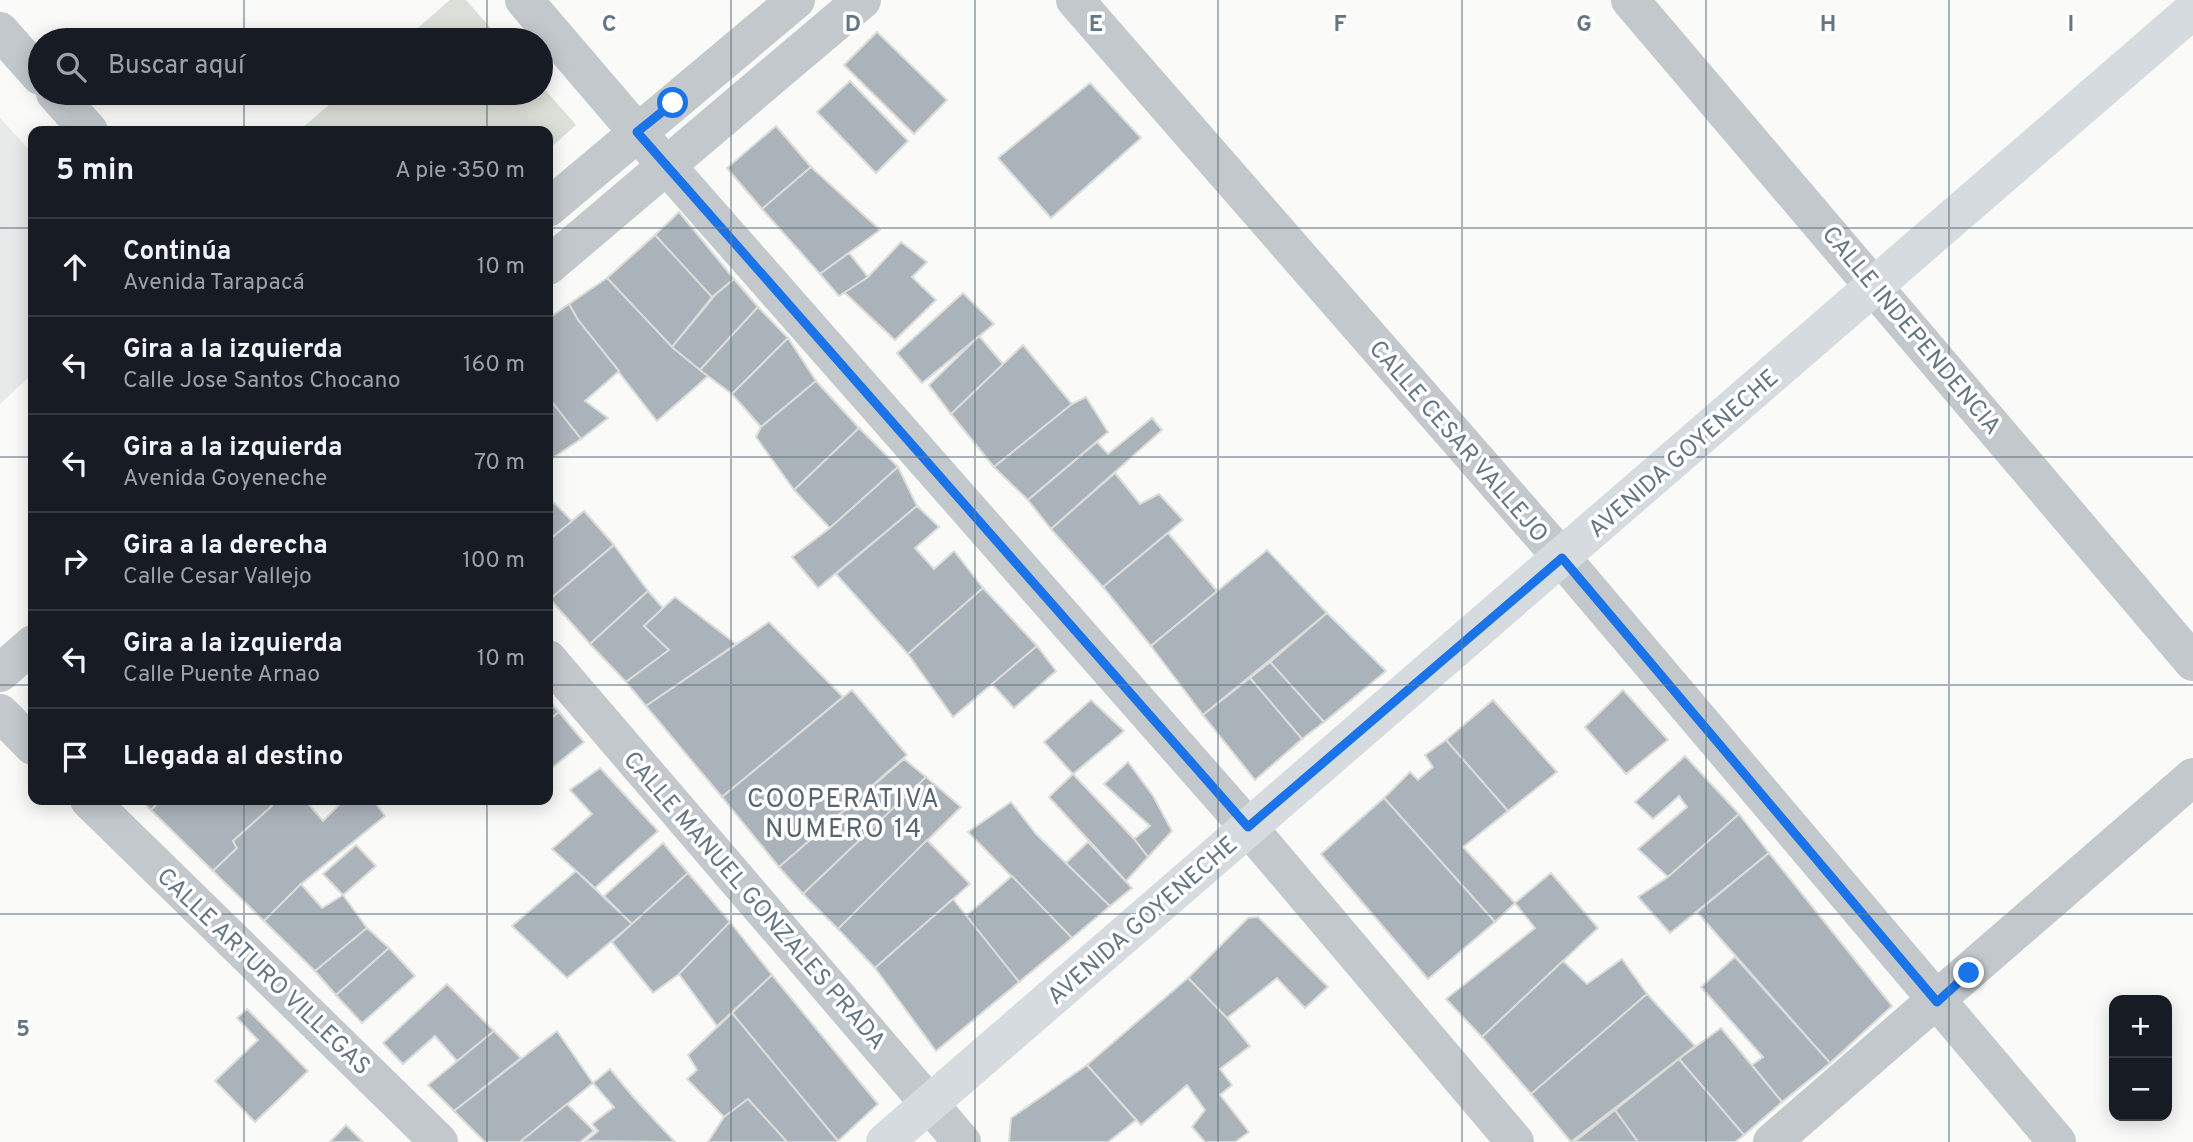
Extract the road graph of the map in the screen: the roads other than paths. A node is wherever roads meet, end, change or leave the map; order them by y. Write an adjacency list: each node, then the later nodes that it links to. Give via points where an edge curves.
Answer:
1 (524, 0): 7 (street)
2 (796, 0): 13 (street)
3 (862, 0): 14 (street)
4 (1075, 0): 18 (street, CALLE CESAR VALLEJO)
5 (1630, 0): 17 (street, CALLE INDEPENDENCIA)
6 (2184, 14): 17 (main road, AVENIDA GOYENECHE)
7 (548, 28)
8 (0, 31): 10 (street)
9 (553, 34): 13 (street)
10 (28, 62)
11 (66, 105): 12 (street)
12 (85, 126)
13 (637, 132): 14 (street); 15 (street)
14 (665, 165): 16 (street); 25 (street)
15 (553, 204)
16 (553, 262)
17 (1875, 287): 18 (main road, AVENIDA GOYENECHE); 20 (street, CALLE INDEPENDENCIA)
18 (1562, 558): 25 (main road, AVENIDA GOYENECHE); 26 (street, CALLE CESAR VALLEJO)
19 (28, 648): 22 (street)
20 (2193, 662)
21 (553, 665): 27 (street, CALLE MANUEL GONZALES PRADA)
22 (0, 673)
23 (2193, 777): 26 (street)
24 (94, 805): 28 (street, CALLE ARTURO VILLEGAS)
25 (1248, 827): 27 (main road, AVENIDA GOYENECHE); 31 (street)
26 (1937, 1002): 32 (street); 33 (street, CALLE CESAR VALLEJO)
27 (929, 1104): 29 (main road, AVENIDA GOYENECHE); 30 (street, CALLE MANUEL GONZALES PRADA)
28 (439, 1142)
29 (885, 1142)
30 (962, 1142)
31 (1515, 1142)
32 (1772, 1142)
33 (2057, 1142)

